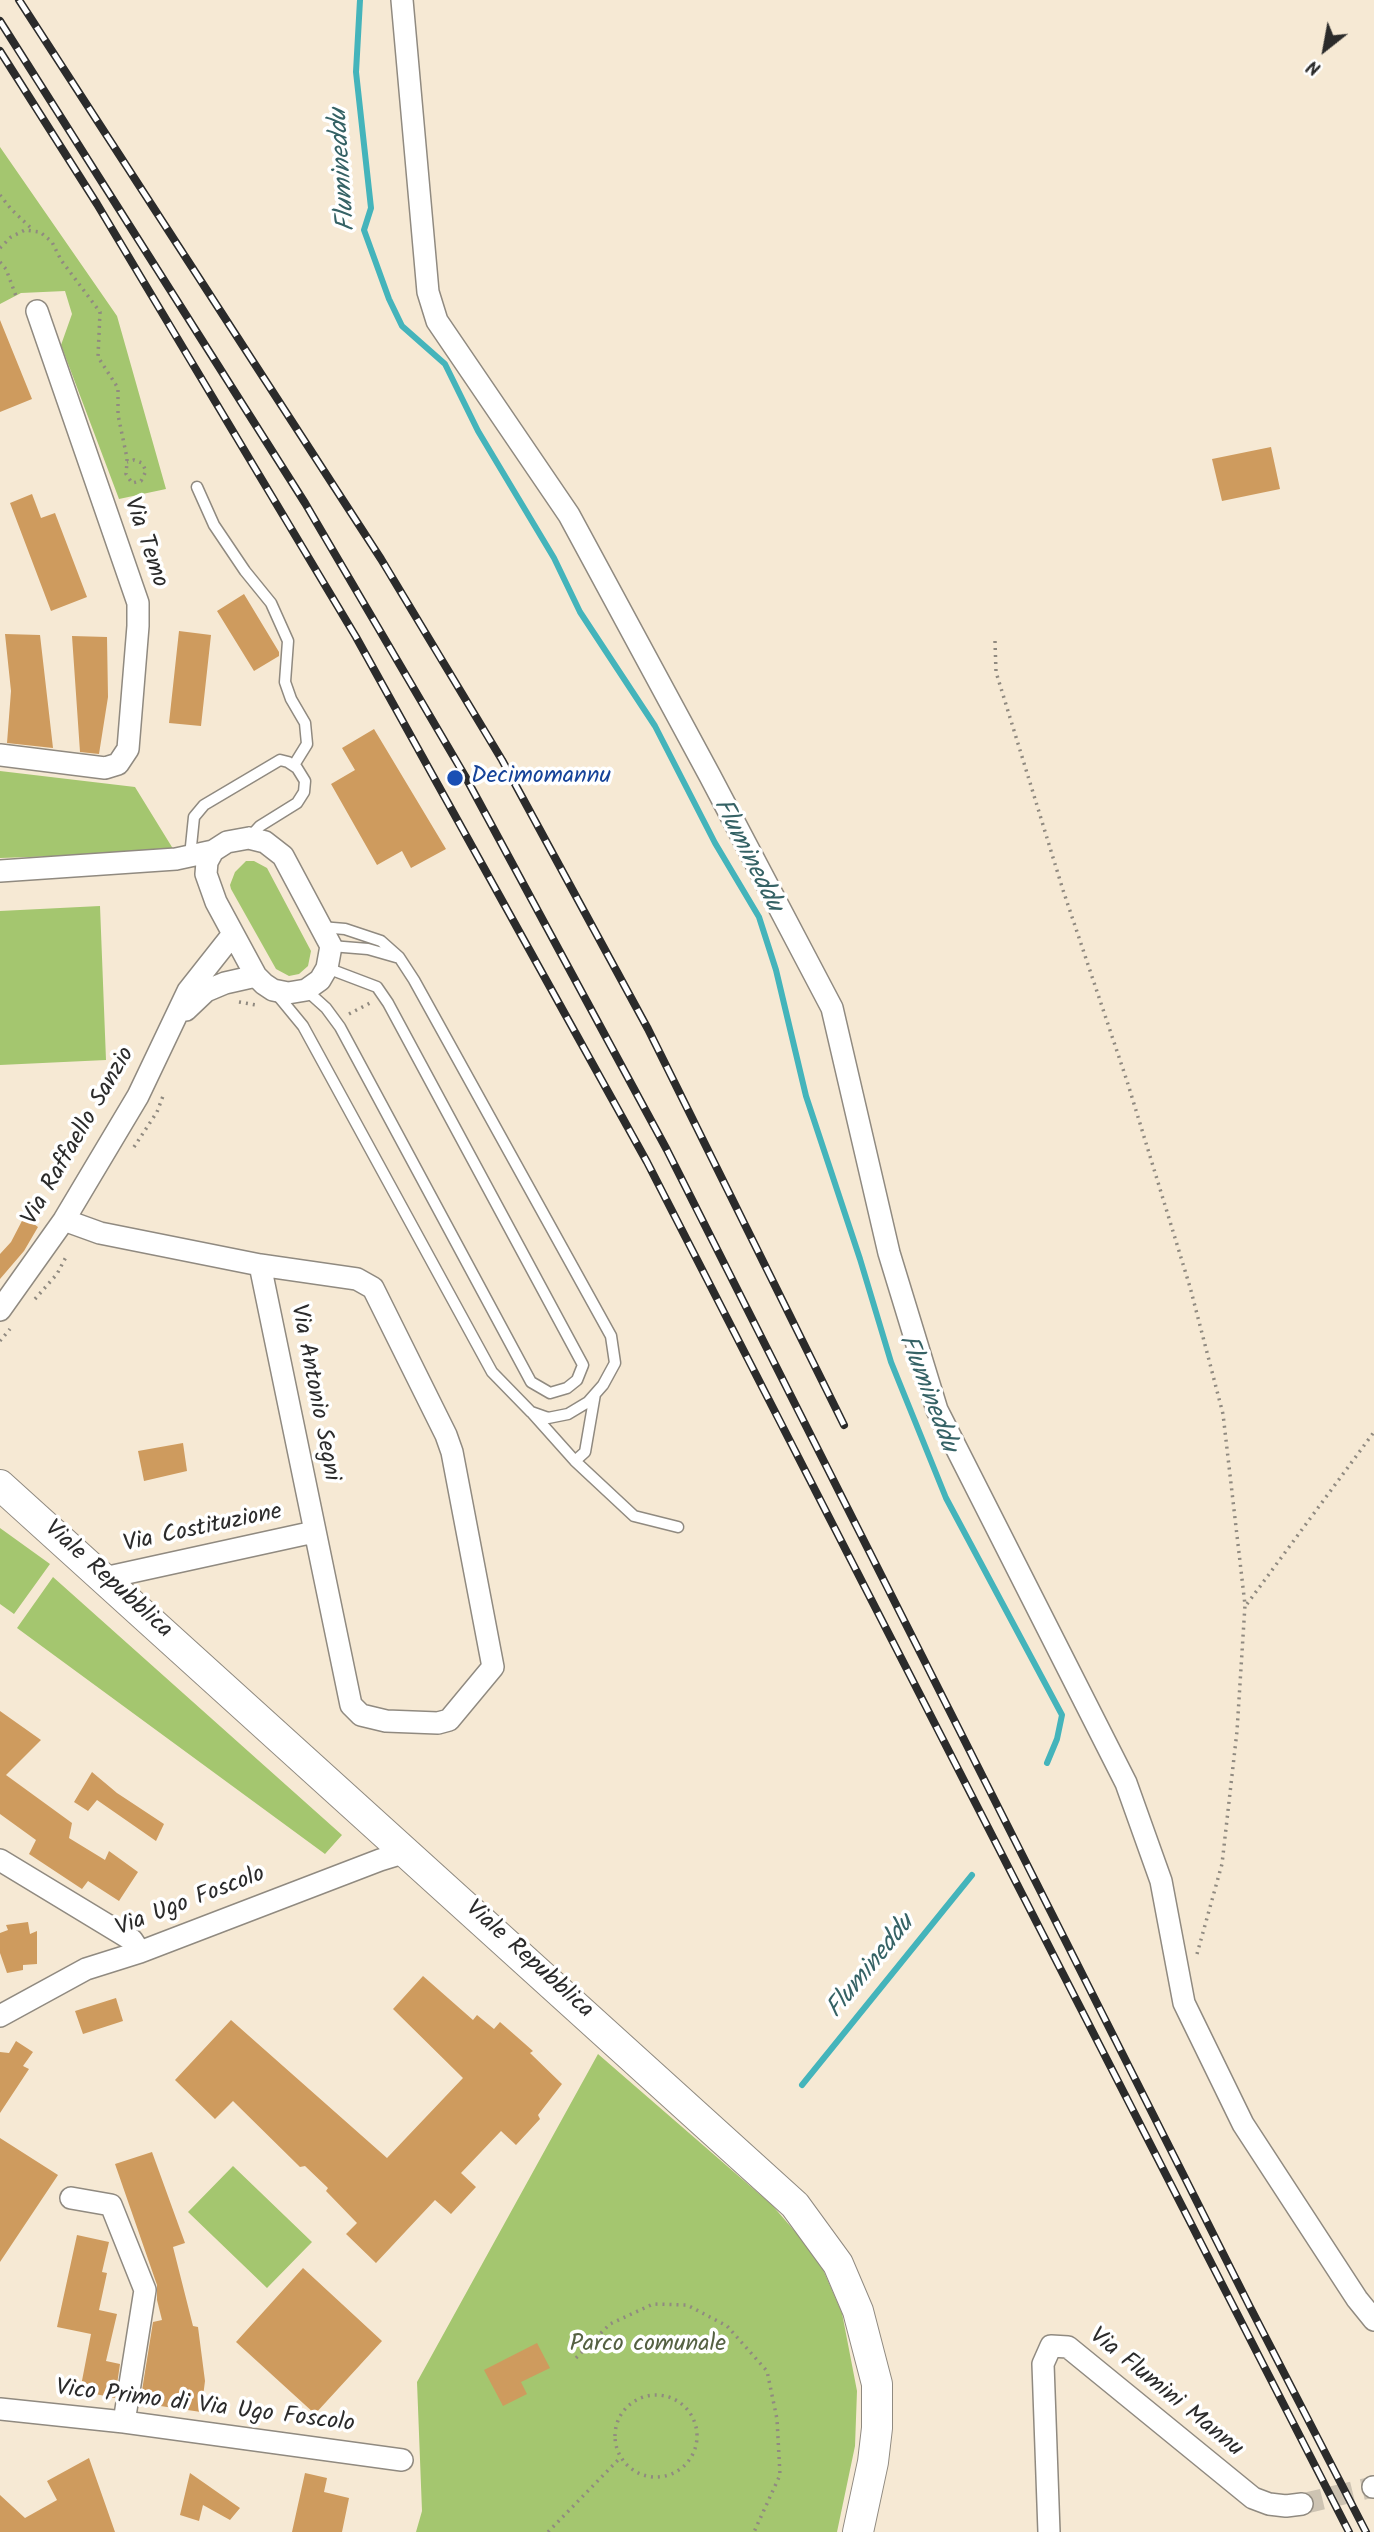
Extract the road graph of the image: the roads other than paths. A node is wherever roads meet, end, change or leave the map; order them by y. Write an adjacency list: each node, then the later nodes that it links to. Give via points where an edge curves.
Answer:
1 (402, 0): 32 (street, via 428,292 437,321 569,515 832,1009 889,1253 937,1410 1126,1783 1161,1881 1184,2003 1243,2124)
2 (37, 311): 4 (street, Via Temo, via 138,603 128,749 118,764 105,768)
3 (197, 488): 5 (lane, via 214,525 271,603 288,641 285,682 305,723 307,744)
4 (0, 755)
5 (294, 765): 6 (lane, via 305,781 304,792 297,803); 8 (lane, via 279,760 204,805 194,817)
6 (248, 838): 7 (street, via 227,842); 11 (street, via 265,842 283,856)
7 (213, 851): 8 (street); 10 (street, via 206,874)
8 (190, 856): 9 (street)
9 (0, 871)
10 (233, 934): 14 (street); 16 (street, Via Raffaello Sanzio, via 199,975)
11 (326, 937): 12 (lane); 12 (lane, via 345,929 381,941); 13 (street)
12 (399, 957): 20 (lane, via 611,1336 615,1363)
13 (327, 968): 15 (street); 15 (lane, via 377,987 383,996 583,1365 577,1380 567,1388 550,1393 531,1382 335,1021)
14 (262, 990): 15 (street, Via Raffaello Sanzio); 16 (street, Via Raffaello Sanzio, via 225,983 206,991); 21 (lane, via 303,1026 492,1372)
15 (306, 990)
16 (174, 1021): 17 (street, Via Raffaello Sanzio)
17 (74, 1223): 18 (street, via 100,1233); 19 (street, Via Raffaello Sanzio)
18 (260, 1265): 25 (street, Via Antonio Segni); 25 (street, Via Antonio Segni, via 357,1279 373,1287 446,1435 493,1667 449,1720 386,1721 361,1715 351,1705)
19 (8, 1316)
20 (595, 1393): 21 (lane, via 568,1414 548,1418); 22 (lane, via 585,1452)
21 (531, 1412): 22 (lane)
22 (575, 1461): 24 (lane, via 634,1516)
23 (0, 1485): 26 (main road, Viale Repubblica)
24 (678, 1527)
25 (314, 1532): 26 (street, Via Costituzione)
26 (104, 1578): 27 (main road, Viale Repubblica)
27 (407, 1852): 29 (street, Via Ugo Foscolo); 37 (main road, Viale Repubblica, via 795,2205 838,2264 858,2311 877,2384 875,2451)
28 (0, 1860): 29 (street, via 132,1940)
29 (141, 1952): 30 (street, Via Ugo Foscolo, via 86,1969)
30 (0, 2015)
31 (71, 2197): 34 (street, via 111,2205 145,2290)
32 (1374, 2320)
33 (0, 2409): 34 (street, Vico Primo di Via Ugo Foscolo)
34 (124, 2422): 35 (street, Vico Primo di Via Ugo Foscolo)
35 (402, 2460)
36 (1302, 2504): 38 (street, Via Flumini Mannu, via 1269,2504 1253,2498 1068,2347 1051,2346 1043,2364)
37 (858, 2532)
38 (1049, 2532)

